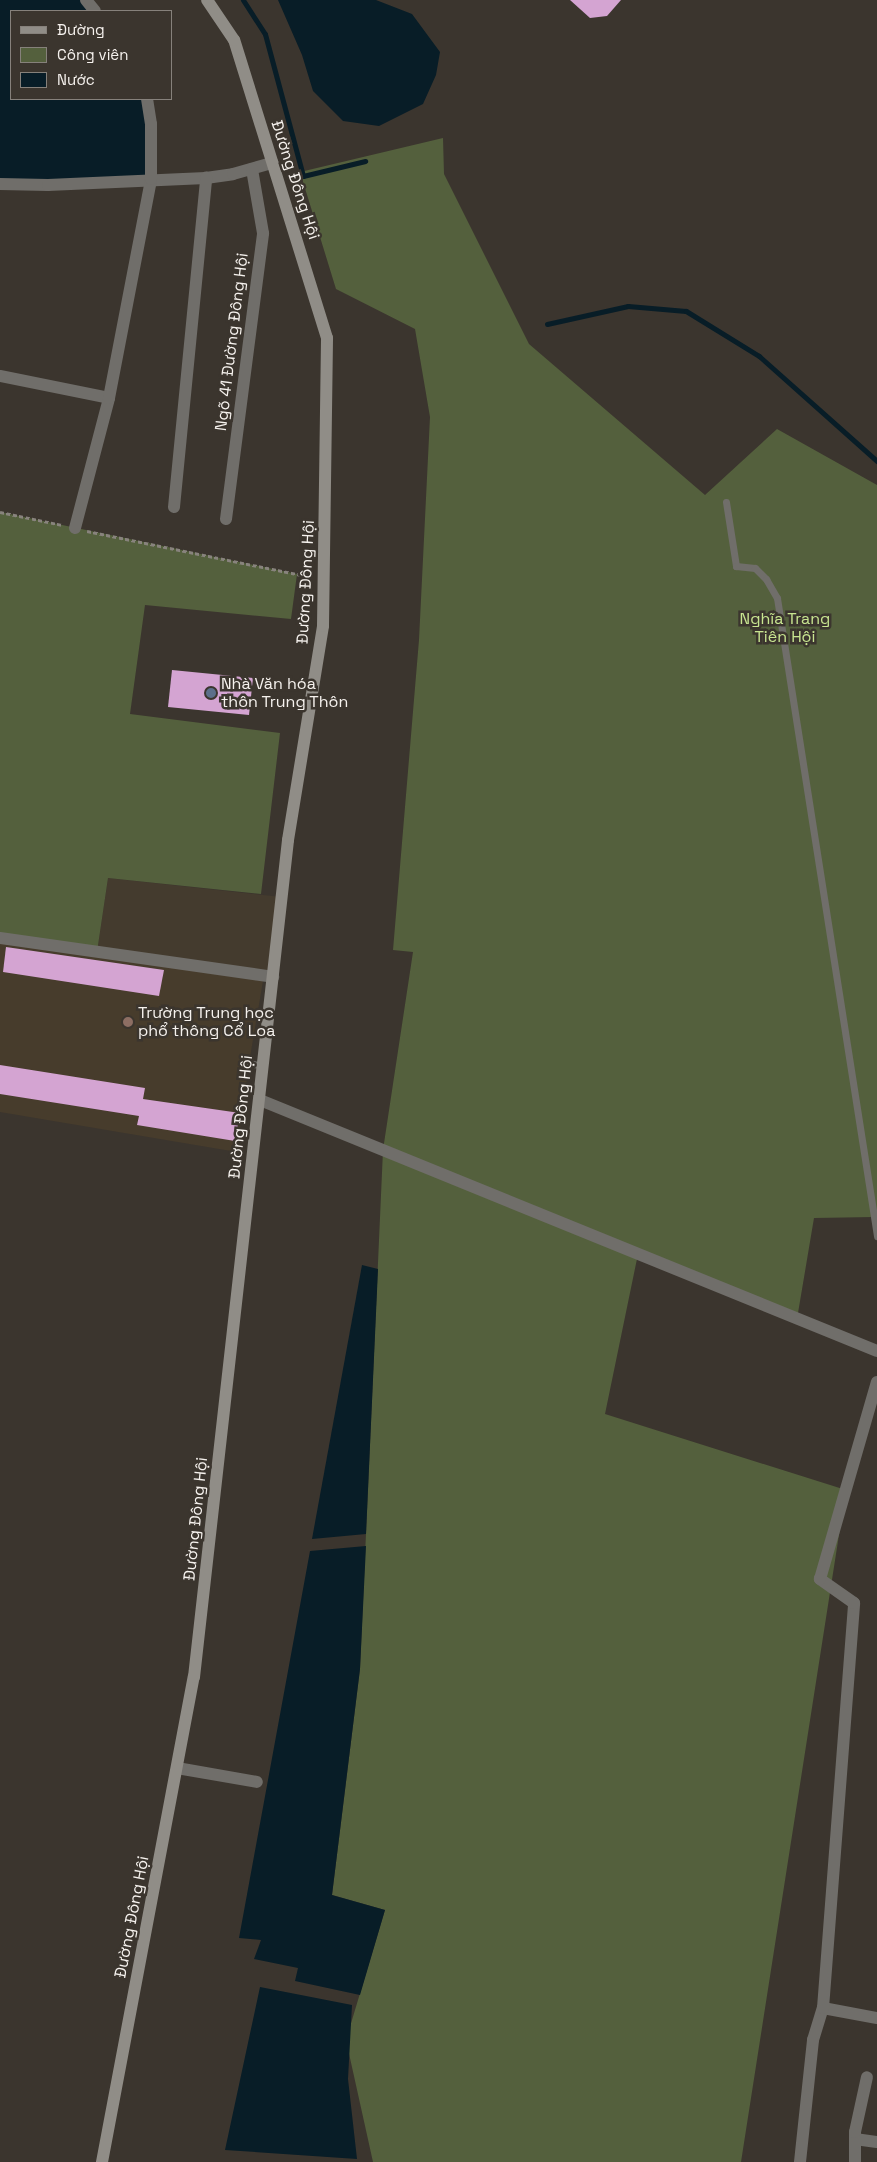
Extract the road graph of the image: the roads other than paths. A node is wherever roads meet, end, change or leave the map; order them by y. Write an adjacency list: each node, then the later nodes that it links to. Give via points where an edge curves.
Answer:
1 (86, 0): 3 (street)
2 (207, 0): 5 (street, Đường Đông Hội, via 234,40)
3 (94, 10)
4 (147, 100): 8 (street, via 152,124)
5 (272, 163): 6 (street); 17 (street, Đường Đông Hội, via 327,338 323,626 288,840)
6 (252, 168): 7 (street); 14 (street, Ngõ 41 Đường Đông Hội, via 263,233)
7 (206, 178): 8 (street); 13 (street)
8 (151, 179): 9 (street, via 48,186); 11 (street)
9 (0, 184)
10 (0, 376): 11 (street)
11 (109, 398): 15 (street)
12 (726, 502): 21 (lane, via 736,566 754,568 766,579 777,598)
13 (174, 507)
14 (226, 519)
15 (75, 528)
16 (0, 938): 17 (street)
17 (273, 977): 19 (street, Đường Đông Hội)
18 (249, 1063): 19 (lane)
19 (264, 1066): 20 (street, Đường Đông Hội)
20 (260, 1100): 22 (street); 24 (street, Đường Đông Hội, via 194,1677)
21 (877, 1236)
22 (877, 1351)
23 (877, 1382): 26 (street, via 820,1579 854,1604)
24 (177, 1768): 25 (street); 31 (street, Đường Đông Hội)
25 (258, 1782)
26 (823, 2008): 27 (street); 32 (street, via 813,2040)
27 (877, 2018)
28 (867, 2077): 29 (street)
29 (855, 2139): 30 (street); 33 (street)
30 (877, 2142)
31 (102, 2162)
32 (800, 2162)
33 (855, 2162)

